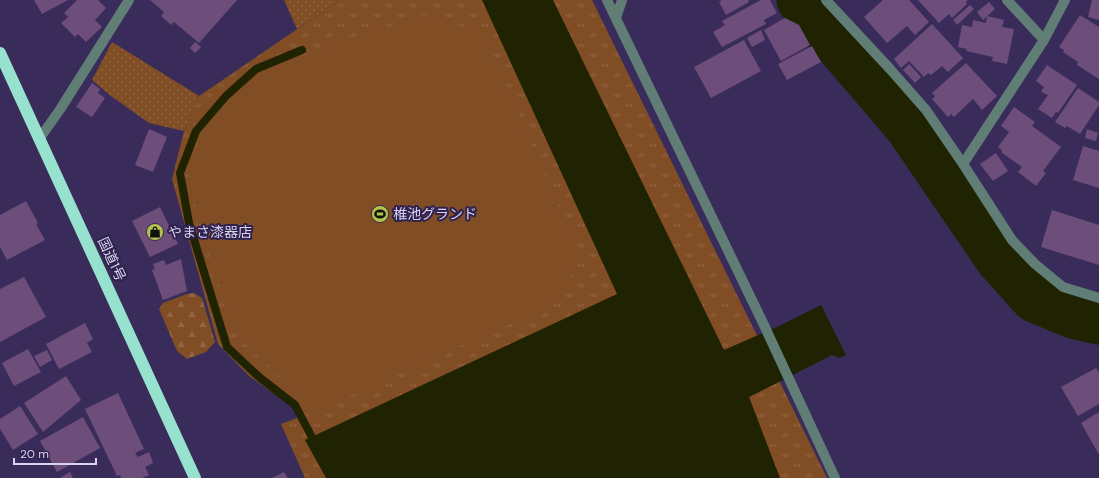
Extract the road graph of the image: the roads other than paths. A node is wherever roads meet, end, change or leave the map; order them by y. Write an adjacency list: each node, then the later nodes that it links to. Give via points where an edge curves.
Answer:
1 (128, 0): 10 (street)
2 (607, 0): 7 (street)
3 (622, 0): 7 (street)
4 (826, 0): 11 (street, via 926,110)
5 (1007, 0): 8 (street)
6 (1065, 0): 8 (street)
7 (616, 18): 14 (street)
8 (1044, 40): 11 (street)
9 (0, 53): 10 (highway, 国道1号)
10 (40, 138): 13 (highway, 国道1号)
11 (963, 164): 12 (street, via 1012,240 1035,264 1063,287)
12 (1099, 298)
13 (195, 478)
14 (835, 478)

